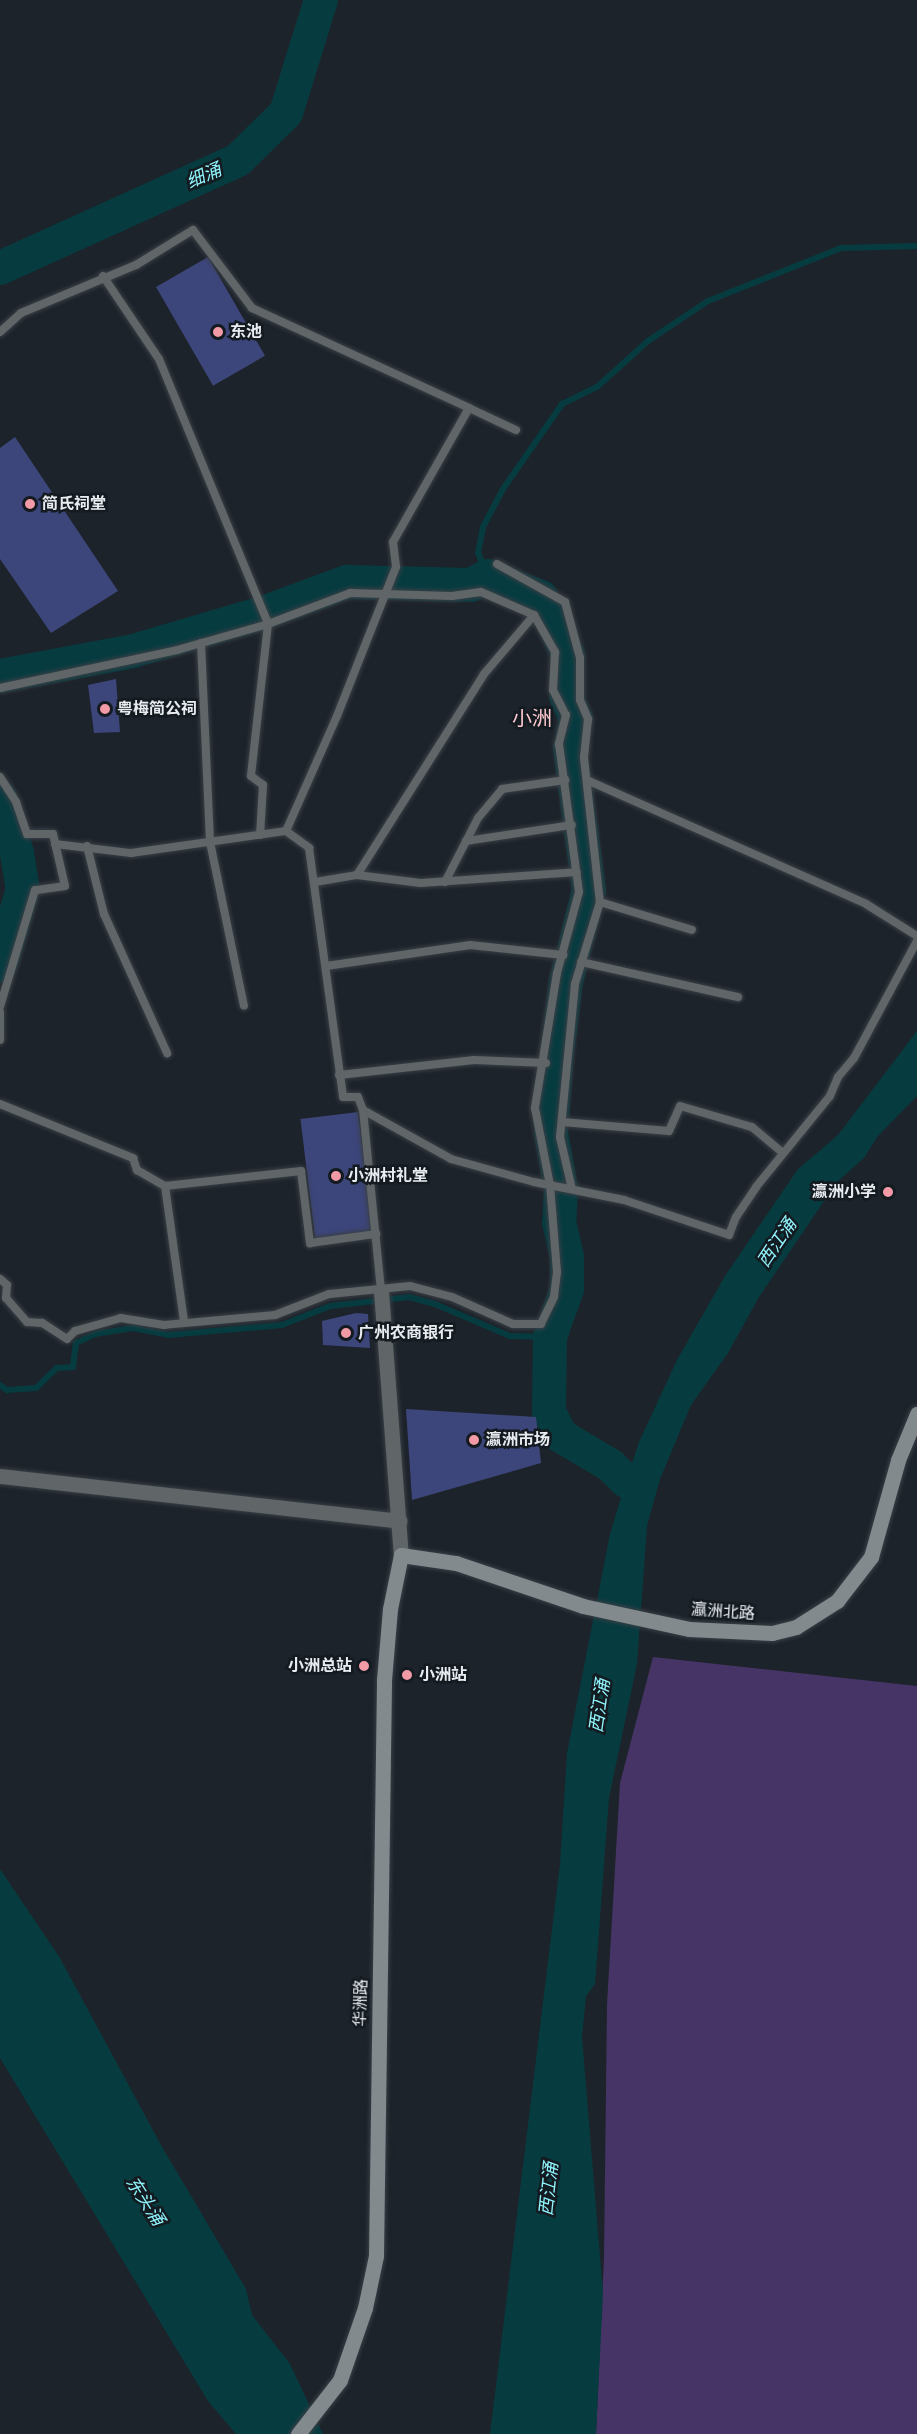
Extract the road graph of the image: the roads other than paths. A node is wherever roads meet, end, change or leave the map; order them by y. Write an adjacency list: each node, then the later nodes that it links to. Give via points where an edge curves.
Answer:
1 (103, 276): 2 (lane, via 21,313); 3 (lane, via 136,265 193,231 252,308); 8 (lane, via 159,359)
2 (0, 332)
3 (469, 408): 4 (lane); 6 (lane, via 393,542 396,567)
4 (516, 430)
5 (497, 564): 13 (lane, via 565,602 580,658 580,700 588,719 584,758)
6 (385, 596): 7 (lane, via 481,592); 8 (lane, via 350,593); 15 (lane)
7 (534, 615): 12 (lane, via 555,652 553,690 566,715 559,744); 22 (lane, via 484,674)
8 (268, 624): 9 (lane); 16 (lane, via 251,776 263,785)
9 (201, 643): 10 (lane); 18 (lane)
10 (0, 688)
11 (0, 777): 19 (lane, via 16,802 27,834 53,834)
12 (565, 780): 14 (lane); 17 (lane, via 502,789 478,818)
13 (589, 781): 25 (lane); 27 (lane, via 866,904)
14 (572, 825): 17 (lane); 21 (lane)
15 (286, 831): 16 (lane); 23 (lane, via 309,848)
16 (260, 835): 18 (lane)
17 (466, 841): 24 (lane)
18 (210, 842): 20 (lane, via 131,853); 33 (lane)
19 (55, 844): 20 (lane); 34 (lane, via 65,886 35,890)
20 (87, 846): 37 (lane, via 104,914)
21 (577, 872): 24 (lane); 29 (lane, via 579,892)
22 (357, 875): 23 (lane); 24 (lane, via 391,882)
23 (315, 882): 31 (lane)
24 (445, 882)
25 (600, 902): 26 (lane); 30 (lane)
26 (692, 930)
27 (917, 936)
28 (917, 941): 43 (lane, via 830,1096)
29 (563, 955): 31 (lane, via 470,945); 38 (lane)
30 (581, 962): 32 (lane); 42 (lane, via 575,984)
31 (326, 966): 39 (lane)
32 (738, 998)
33 (244, 1006)
34 (0, 1007)
35 (0, 1012): 36 (lane)
36 (0, 1040)
37 (167, 1053)
38 (546, 1063): 39 (lane, via 474,1060); 44 (lane, via 536,1108)
39 (339, 1075): 41 (lane, via 343,1097 358,1097)
40 (0, 1104): 45 (lane, via 133,1158 137,1170)
41 (363, 1110): 44 (lane, via 451,1159); 47 (lane)
42 (562, 1122): 43 (lane, via 669,1131 680,1106 752,1127); 46 (lane, via 560,1137)
43 (783, 1153): 46 (lane, via 736,1217 729,1235 624,1200)
44 (549, 1185): 46 (lane); 49 (lane, via 558,1272 554,1297 541,1324 513,1324 452,1297 410,1286)
45 (165, 1186): 47 (lane, via 301,1171 310,1243); 50 (lane)
46 (572, 1190)
47 (376, 1234): 49 (lane)
48 (0, 1279): 50 (lane, via 7,1285 6,1298 27,1322 42,1323 67,1339 75,1331 121,1318 164,1325)
49 (381, 1291): 50 (lane, via 329,1294 275,1315); 53 (street)
50 (184, 1322)
51 (917, 1414): 54 (main road, 瀛洲北路, via 898,1460 871,1557 837,1601 819,1616 771,1633 689,1629 583,1606 456,1563)
52 (0, 1476): 53 (street)
53 (399, 1521): 54 (street)
54 (401, 1555): 55 (main road, 华洲路, via 390,1609 384,1680 376,2256 352,2350 340,2380)
55 (298, 2434)

